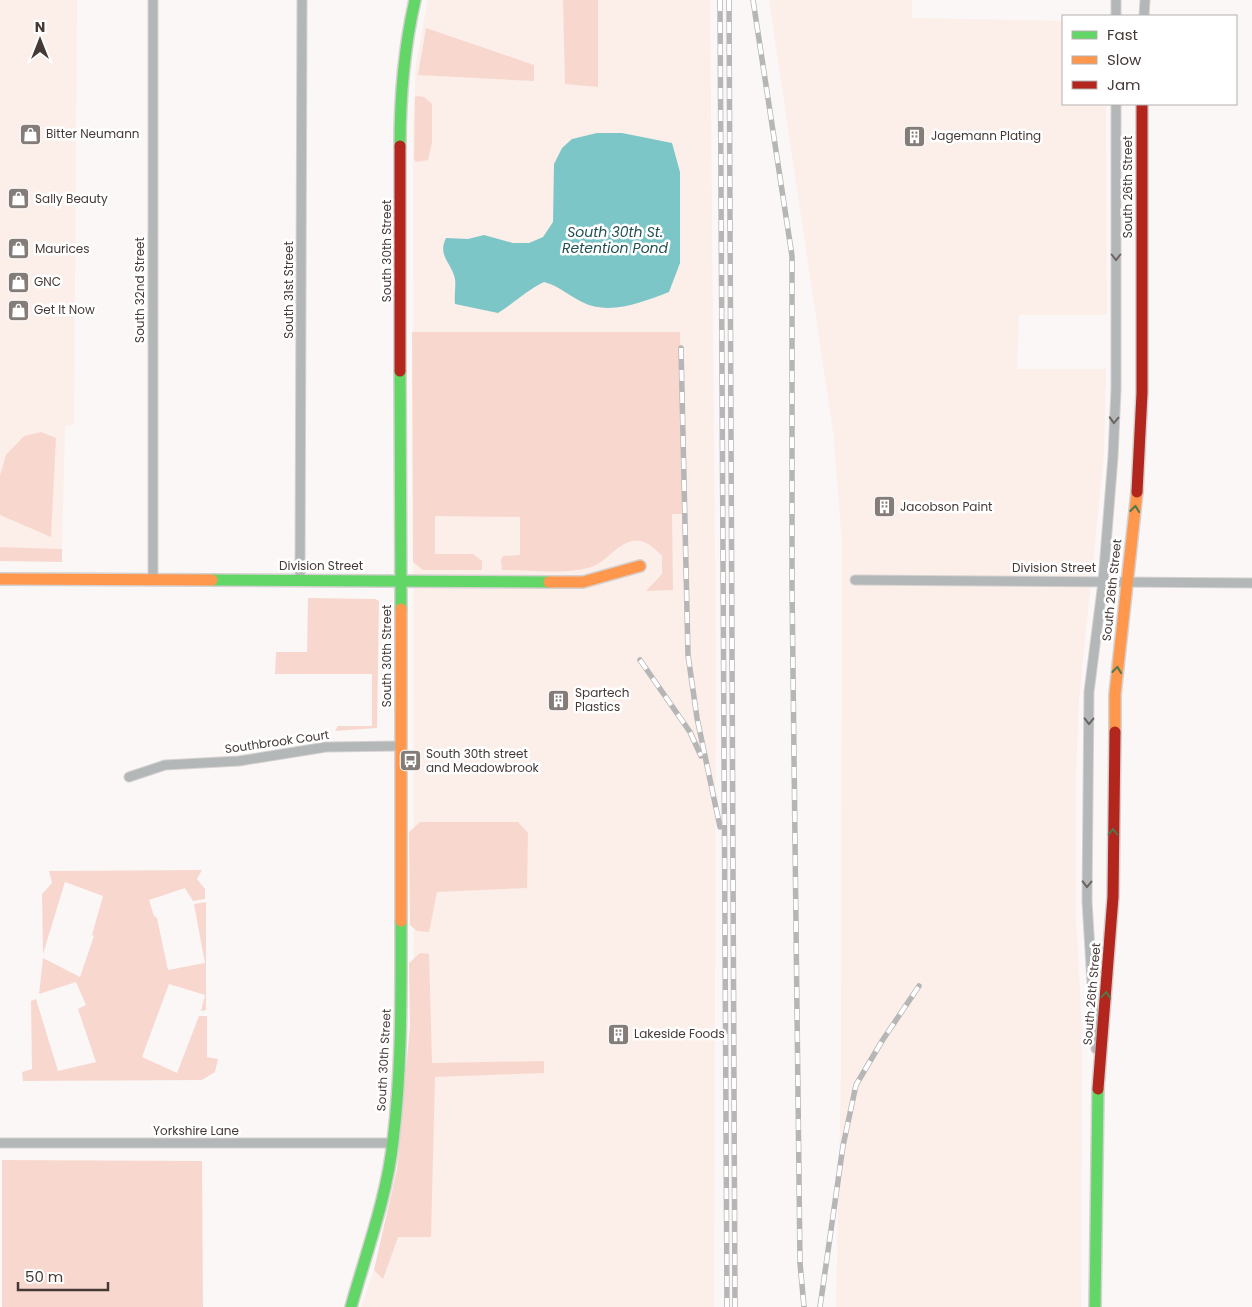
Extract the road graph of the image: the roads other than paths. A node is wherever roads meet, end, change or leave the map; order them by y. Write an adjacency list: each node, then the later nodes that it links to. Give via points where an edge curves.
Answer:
1 (153, 0): 13 (street, South 32nd Street)
2 (302, 0): 12 (street, South 31st Street)
3 (415, 0): 14 (street, South 30th Street, via 400,103)
4 (1116, 0): 6 (street)
5 (1145, 0): 7 (street)
6 (1116, 15)
7 (1144, 15)
8 (1116, 105): 16 (street, South 26th Street, one-way to 16, via 1116,388)
9 (1142, 105): 17 (street, South 26th Street, one-way to 9, via 1137,489 1142,393)
10 (640, 566): 14 (street, Division Street, via 583,582)
11 (0, 579): 13 (street, Division Street)
12 (300, 579): 13 (street, Division Street); 14 (street, Division Street)
13 (152, 580)
14 (400, 580): 19 (street, South 30th Street)
15 (855, 580): 16 (street, Division Street)
16 (1103, 582): 17 (street, Division Street); 21 (street, South 26th Street, one-way to 21, via 1090,692 1087,891)
17 (1127, 583): 18 (street, Division Street); 21 (street, South 26th Street, one-way to 17, via 1113,896 1115,694)
18 (1252, 583)
19 (401, 746): 20 (street, Southbrook Court, via 326,747 239,761 165,765); 23 (street, South 30th Street, via 401,1036)
20 (129, 777)
21 (1098, 1078): 25 (street, South 26th Street)
22 (0, 1143): 23 (street, Yorkshire Lane)
23 (393, 1143): 24 (street, South 30th Street, via 380,1204)
24 (351, 1307)
25 (1095, 1307)

